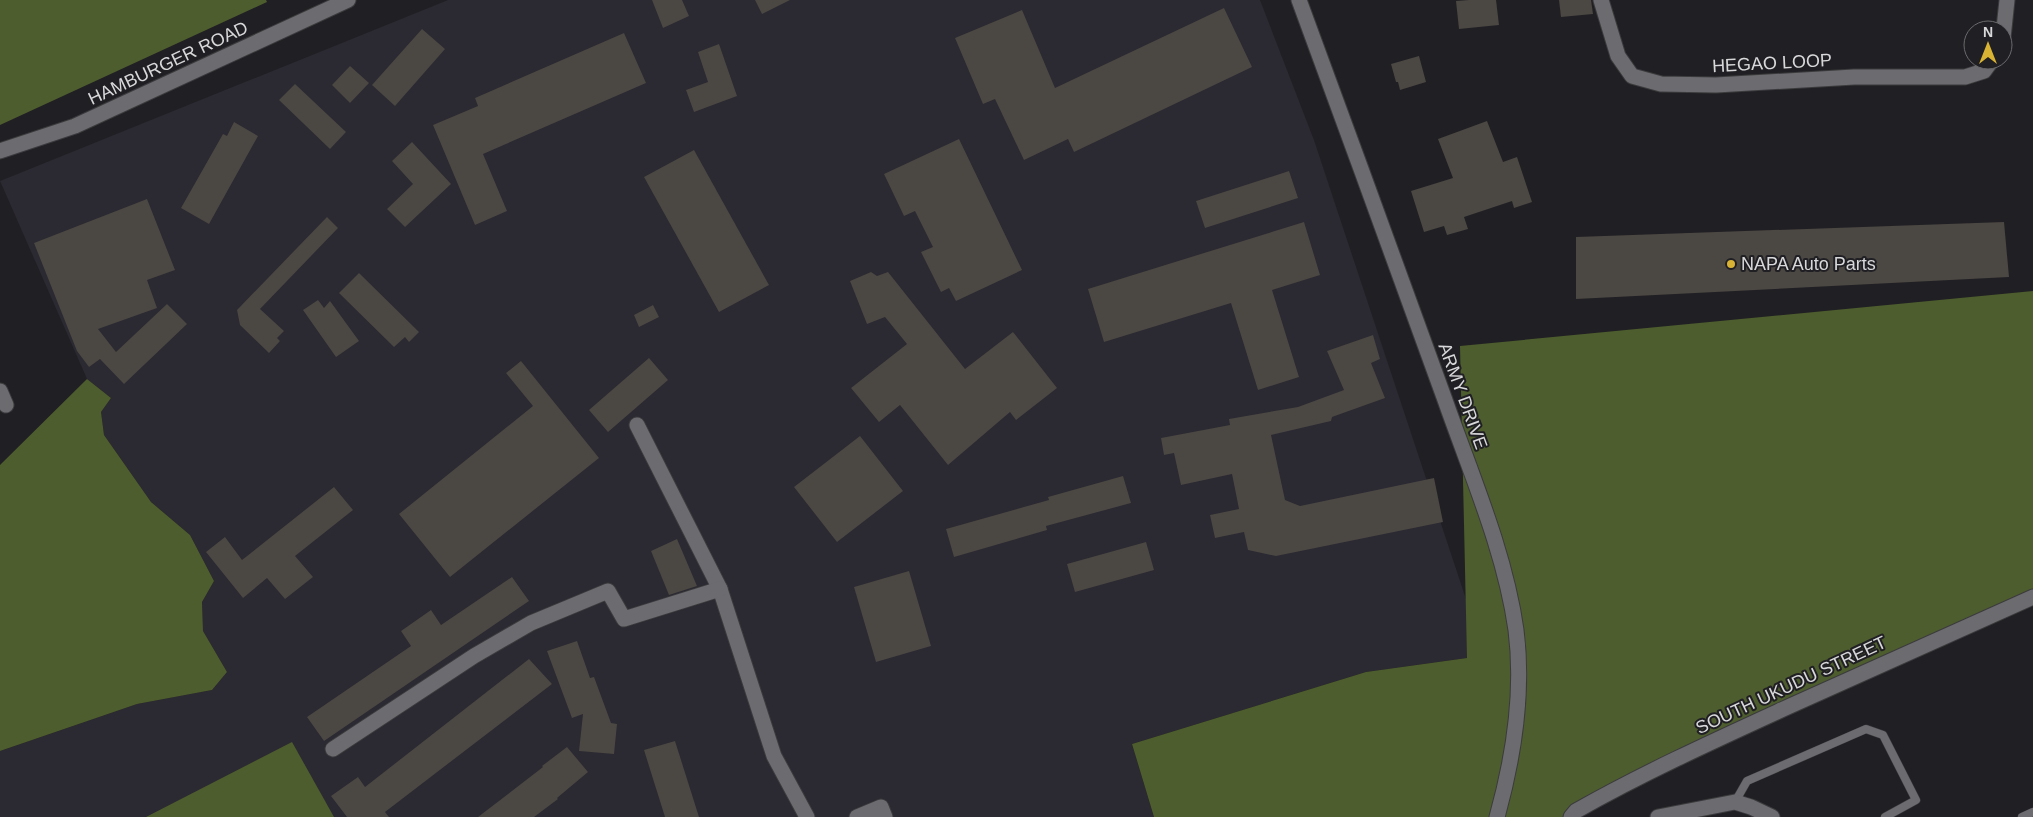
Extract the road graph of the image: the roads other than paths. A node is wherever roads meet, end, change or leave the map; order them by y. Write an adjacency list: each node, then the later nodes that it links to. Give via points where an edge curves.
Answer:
1 (348, 0): 7 (street, HAMBURGER ROAD, via 75,126)
2 (1299, 0): 17 (street, ARMY DRIVE, via 1426,349 1504,577 1516,630 1519,694 1512,759)
3 (1601, 0): 6 (street, HEGAO LOOP, via 1618,56 1632,76 1661,84 1716,85 1854,77 1965,77)
4 (2006, 0): 5 (street)
5 (2004, 20)
6 (1985, 70)
7 (0, 151)
8 (637, 425): 9 (street)
9 (720, 589): 11 (street, via 624,619 608,591 523,628 474,656); 14 (street, via 774,756)
10 (2033, 598): 18 (street, SOUTH UKUDU STREET, via 1684,754 1576,811)
11 (332, 749)
12 (1735, 802): 19 (street); 20 (street); 21 (lane, via 1747,781 1866,730 1883,735 1916,800)
13 (2033, 812): 22 (lane)
14 (807, 817)
15 (857, 817): 16 (street, via 881,807)
16 (885, 817)
17 (1497, 817)
18 (1571, 817)
19 (1658, 817)
20 (1772, 817)
21 (1885, 817)
22 (2022, 817)

